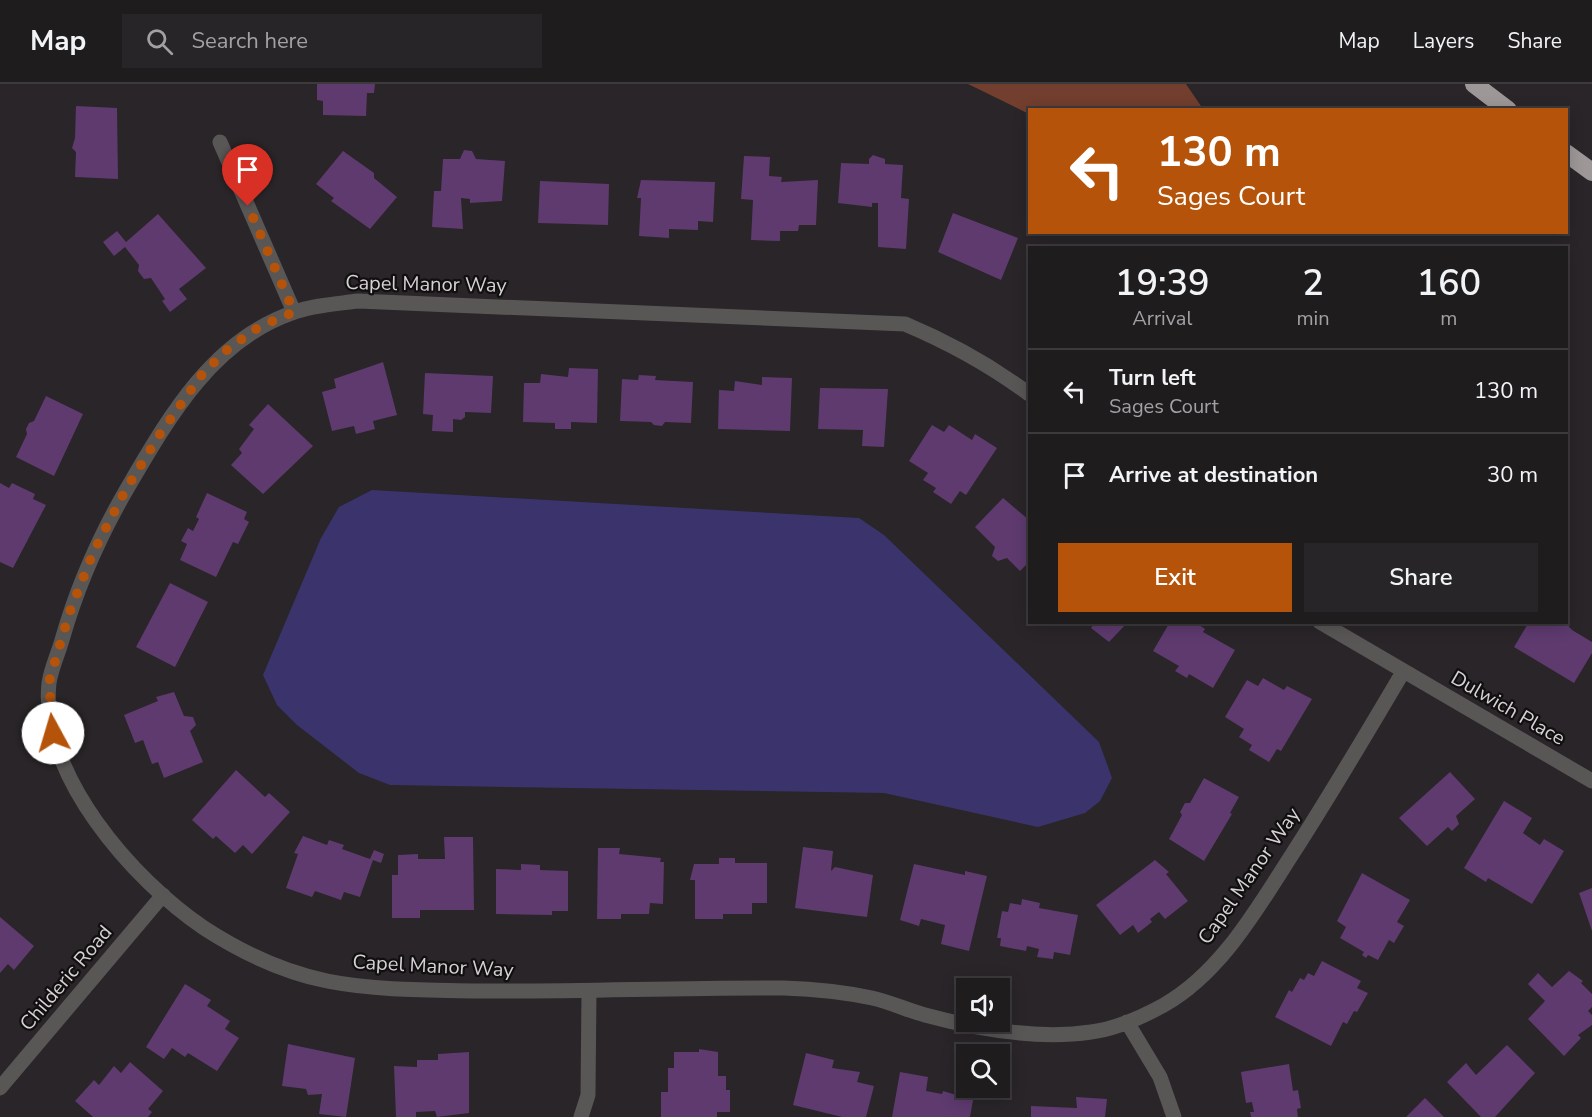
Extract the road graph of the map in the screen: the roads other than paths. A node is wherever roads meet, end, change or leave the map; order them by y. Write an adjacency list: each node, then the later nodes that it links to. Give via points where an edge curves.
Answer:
1 (1474, 84): 2 (highway)
2 (1505, 108)
3 (220, 142): 6 (street)
4 (1568, 154): 5 (highway)
5 (1592, 172)
6 (294, 312): 7 (street, Capel Manor Way, via 358,301 905,324 996,369); 11 (street, Capel Manor Way, via 259,327 229,348 203,373 160,434 93,553 69,614 49,682 50,720 56,746 76,787 128,861)
7 (1028, 393)
8 (1323, 624): 9 (street)
9 (1403, 672): 10 (street, Dulwich Place); 13 (street, Capel Manor Way, via 1334,790 1231,945 1192,986)
10 (1592, 781)
11 (163, 895): 12 (street, Capel Manor Way, via 202,926 243,951 287,970 324,980 380,989); 14 (street, Childeric Road)
12 (589, 992): 13 (street, Capel Manor Way, via 787,988 845,993 973,1026 1027,1033 1092,1032); 15 (street, via 588,1095)
13 (1127, 1022): 16 (street, via 1160,1077)
14 (0, 1088)
15 (581, 1117)
16 (1174, 1117)

